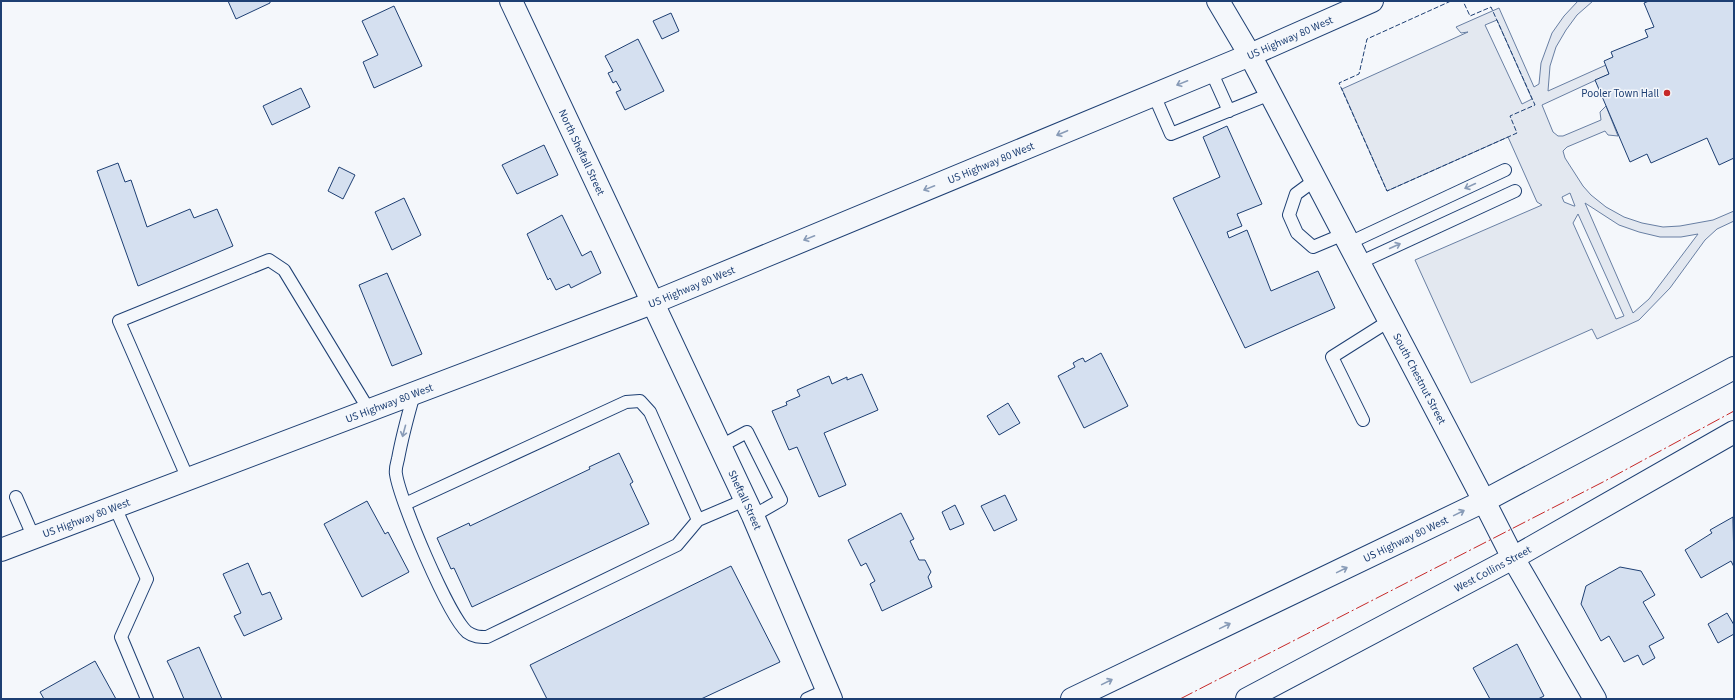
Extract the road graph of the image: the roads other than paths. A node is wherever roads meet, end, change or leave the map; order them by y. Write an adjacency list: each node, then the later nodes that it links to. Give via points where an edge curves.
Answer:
1 (511, 1): 14 (main road, North Sheftall Street)
2 (1218, 1): 4 (main road, South Chestnut Street)
3 (1372, 1): 4 (main road, US Highway 80 West)
4 (1250, 55): 5 (main road, US Highway 80 West); 6 (main road, South Chestnut Street)
5 (1211, 71): 7 (main road, US Highway 80 West, one-way to 7); 8 (lane)
6 (1270, 94): 8 (lane); 10 (main road, South Chestnut Street)
7 (1154, 95): 8 (lane, via 1171,134); 14 (main road, US Highway 80 West, one-way to 14)
8 (1228, 111)
9 (1505, 170): 12 (lane, one-way to 12)
10 (1315, 180): 12 (main road, South Chestnut Street); 12 (lane, via 1296,194 1289,215 1297,233 1313,247)
11 (1515, 191): 13 (lane, one-way to 11)
12 (1346, 238): 13 (main road, South Chestnut Street)
13 (1359, 263): 15 (main road, South Chestnut Street)
14 (652, 303): 17 (main road, US Highway 80 West); 21 (main road, Sheftall Street)
15 (1389, 320): 19 (lane, via 1332,357); 24 (main road, South Chestnut Street)
16 (1734, 368): 24 (main road, US Highway 80 West)
17 (414, 394): 18 (main road, US Highway 80 West); 25 (lane, one-way to 25, via 400,445 396,473)
18 (369, 410): 22 (main road, US Highway 80 West); 22 (lane, via 284,270 269,260 119,321)
19 (1363, 420)
20 (1734, 432): 31 (main road, West Collins Street)
21 (720, 447): 27 (main road, Sheftall Street); 27 (lane, via 747,432 781,500)
22 (188, 479): 26 (main road, US Highway 80 West)
23 (16, 497): 29 (lane)
24 (1484, 501): 31 (main road, South Chestnut Street); 35 (main road, US Highway 80 West, one-way to 24)
25 (405, 504): 28 (lane, via 626,402 640,401 650,412); 28 (lane, via 448,603 460,623 477,637 487,636 677,545)
26 (115, 507): 29 (main road, US Highway 80 West); 33 (lane, via 147,579 121,637)
27 (749, 508): 28 (lane); 32 (main road, Sheftall Street)
28 (698, 520)
29 (34, 538): 30 (main road, US Highway 80 West)
30 (1, 550)
31 (1513, 558): 36 (main road, West Collins Street); 37 (main road, South Chestnut Street)
32 (829, 694): 34 (lane)
33 (147, 699)
34 (807, 699)
35 (1072, 699)
36 (1247, 699)
37 (1595, 699)

